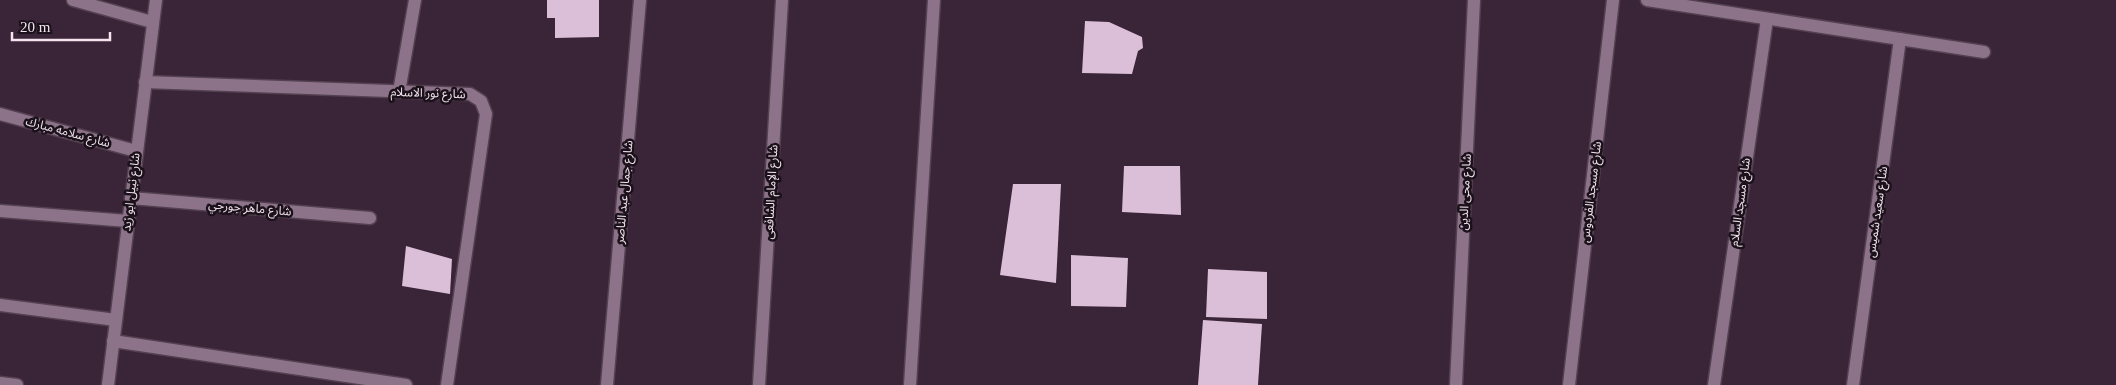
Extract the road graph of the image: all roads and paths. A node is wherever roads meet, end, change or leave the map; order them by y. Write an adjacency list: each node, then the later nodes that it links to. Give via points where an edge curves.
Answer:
1 (73, 0): 11 (street)
2 (156, 0): 11 (street, شارع نبيل ابو زيد)
3 (415, 0): 15 (street)
4 (640, 0): 30 (street, شارع جمال عبد الناصر)
5 (782, 0): 31 (street, شارع الإمام الشافعى)
6 (934, 0): 32 (street)
7 (1474, 0): 33 (street, شارع محى الدين)
8 (1613, 0): 34 (street, شارع مسجد الفردوس)
9 (1647, 0): 10 (street)
10 (1767, 19): 12 (street); 35 (street, شارع مسجد السلام)
11 (152, 22): 14 (street, شارع نبيل ابو زيد)
12 (1900, 39): 13 (street); 36 (street, شارع سعيد شميس)
13 (1984, 52)
14 (145, 82): 15 (street, شارع نور الاسلام); 17 (street, شارع نبيل ابو زيد)
15 (399, 92): 29 (street, شارع نور الاسلام, via 470,94 481,101 486,114)
16 (0, 114): 17 (street, شارع سلامه مبارك)
17 (136, 151): 18 (street, شارع نبيل ابو زيد)
18 (131, 198): 20 (street, شارع ماهر جورجي); 21 (street, شارع نبيل ابو زيد)
19 (0, 211): 21 (street)
20 (370, 218)
21 (128, 221): 23 (street, شارع نبيل ابو زيد)
22 (0, 305): 23 (street)
23 (116, 320): 24 (street, شارع نبيل ابو زيد)
24 (113, 341): 27 (street, شارع نبيل ابو زيد); 28 (street)
25 (0, 383): 26 (street)
26 (17, 385)
27 (108, 385)
28 (406, 385)
29 (448, 385)
30 (607, 385)
31 (759, 385)
32 (910, 385)
33 (1456, 385)
34 (1568, 385)
35 (1714, 385)
36 (1853, 385)

